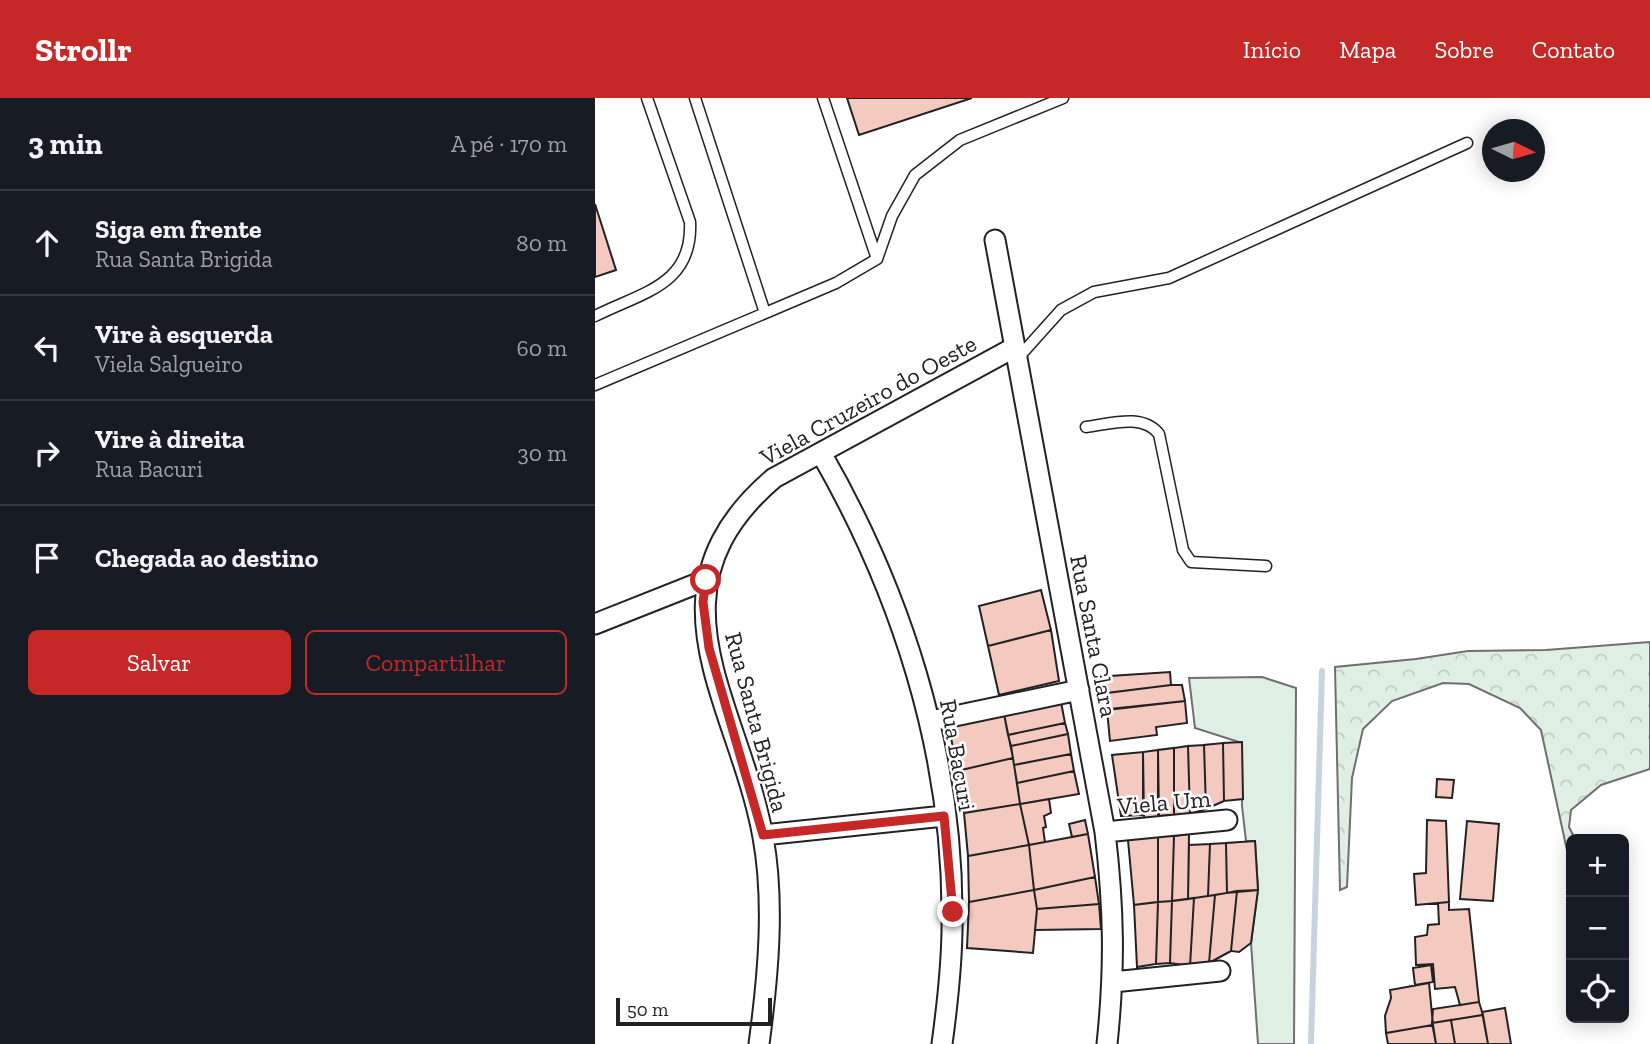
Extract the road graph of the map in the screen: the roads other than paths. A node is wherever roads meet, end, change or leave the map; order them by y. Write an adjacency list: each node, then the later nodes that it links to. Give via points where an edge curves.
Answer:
1 (647, 98): 9 (lane, via 690,222 691,240 674,277)
2 (695, 98): 8 (lane)
3 (823, 98): 7 (lane)
4 (1063, 98): 7 (lane, via 960,140 915,175 892,216)
5 (1467, 143): 10 (lane, via 1169,278 1094,292 1061,310)
6 (995, 240): 10 (street, Rua Santa Clara)
7 (877, 259): 8 (lane, via 836,283)
8 (765, 313): 11 (lane)
9 (595, 316)
10 (1016, 353): 13 (street, Viela Cruzeiro do Oeste); 17 (street, Rua Santa Clara)
11 (595, 385)
12 (1086, 427): 14 (lane, via 1137,421 1153,426 1159,434 1183,550 1191,562)
13 (821, 453): 15 (street, Viela Cruzeiro do Oeste, via 773,478 753,496 734,522); 18 (street, Rua Bacuri, via 891,594)
14 (1266, 566)
15 (706, 580): 16 (street); 22 (street, Rua Santa Brigida, via 703,602 709,648)
16 (595, 624)
17 (1079, 690): 18 (street); 21 (street, Rua Santa Clara)
18 (931, 721): 19 (street, Rua Bacuri)
19 (944, 816): 22 (street); 26 (street, Rua Bacuri, via 953,912)
20 (1227, 820): 21 (street, Viela Um)
21 (1105, 832): 24 (street, Rua Santa Clara, via 1114,908)
22 (763, 835): 25 (street, Rua Santa Brigida, via 767,956)
23 (1220, 971): 24 (street)
24 (1113, 982): 27 (street, Rua Santa Clara)
25 (759, 1044)
26 (942, 1044)
27 (1107, 1044)

